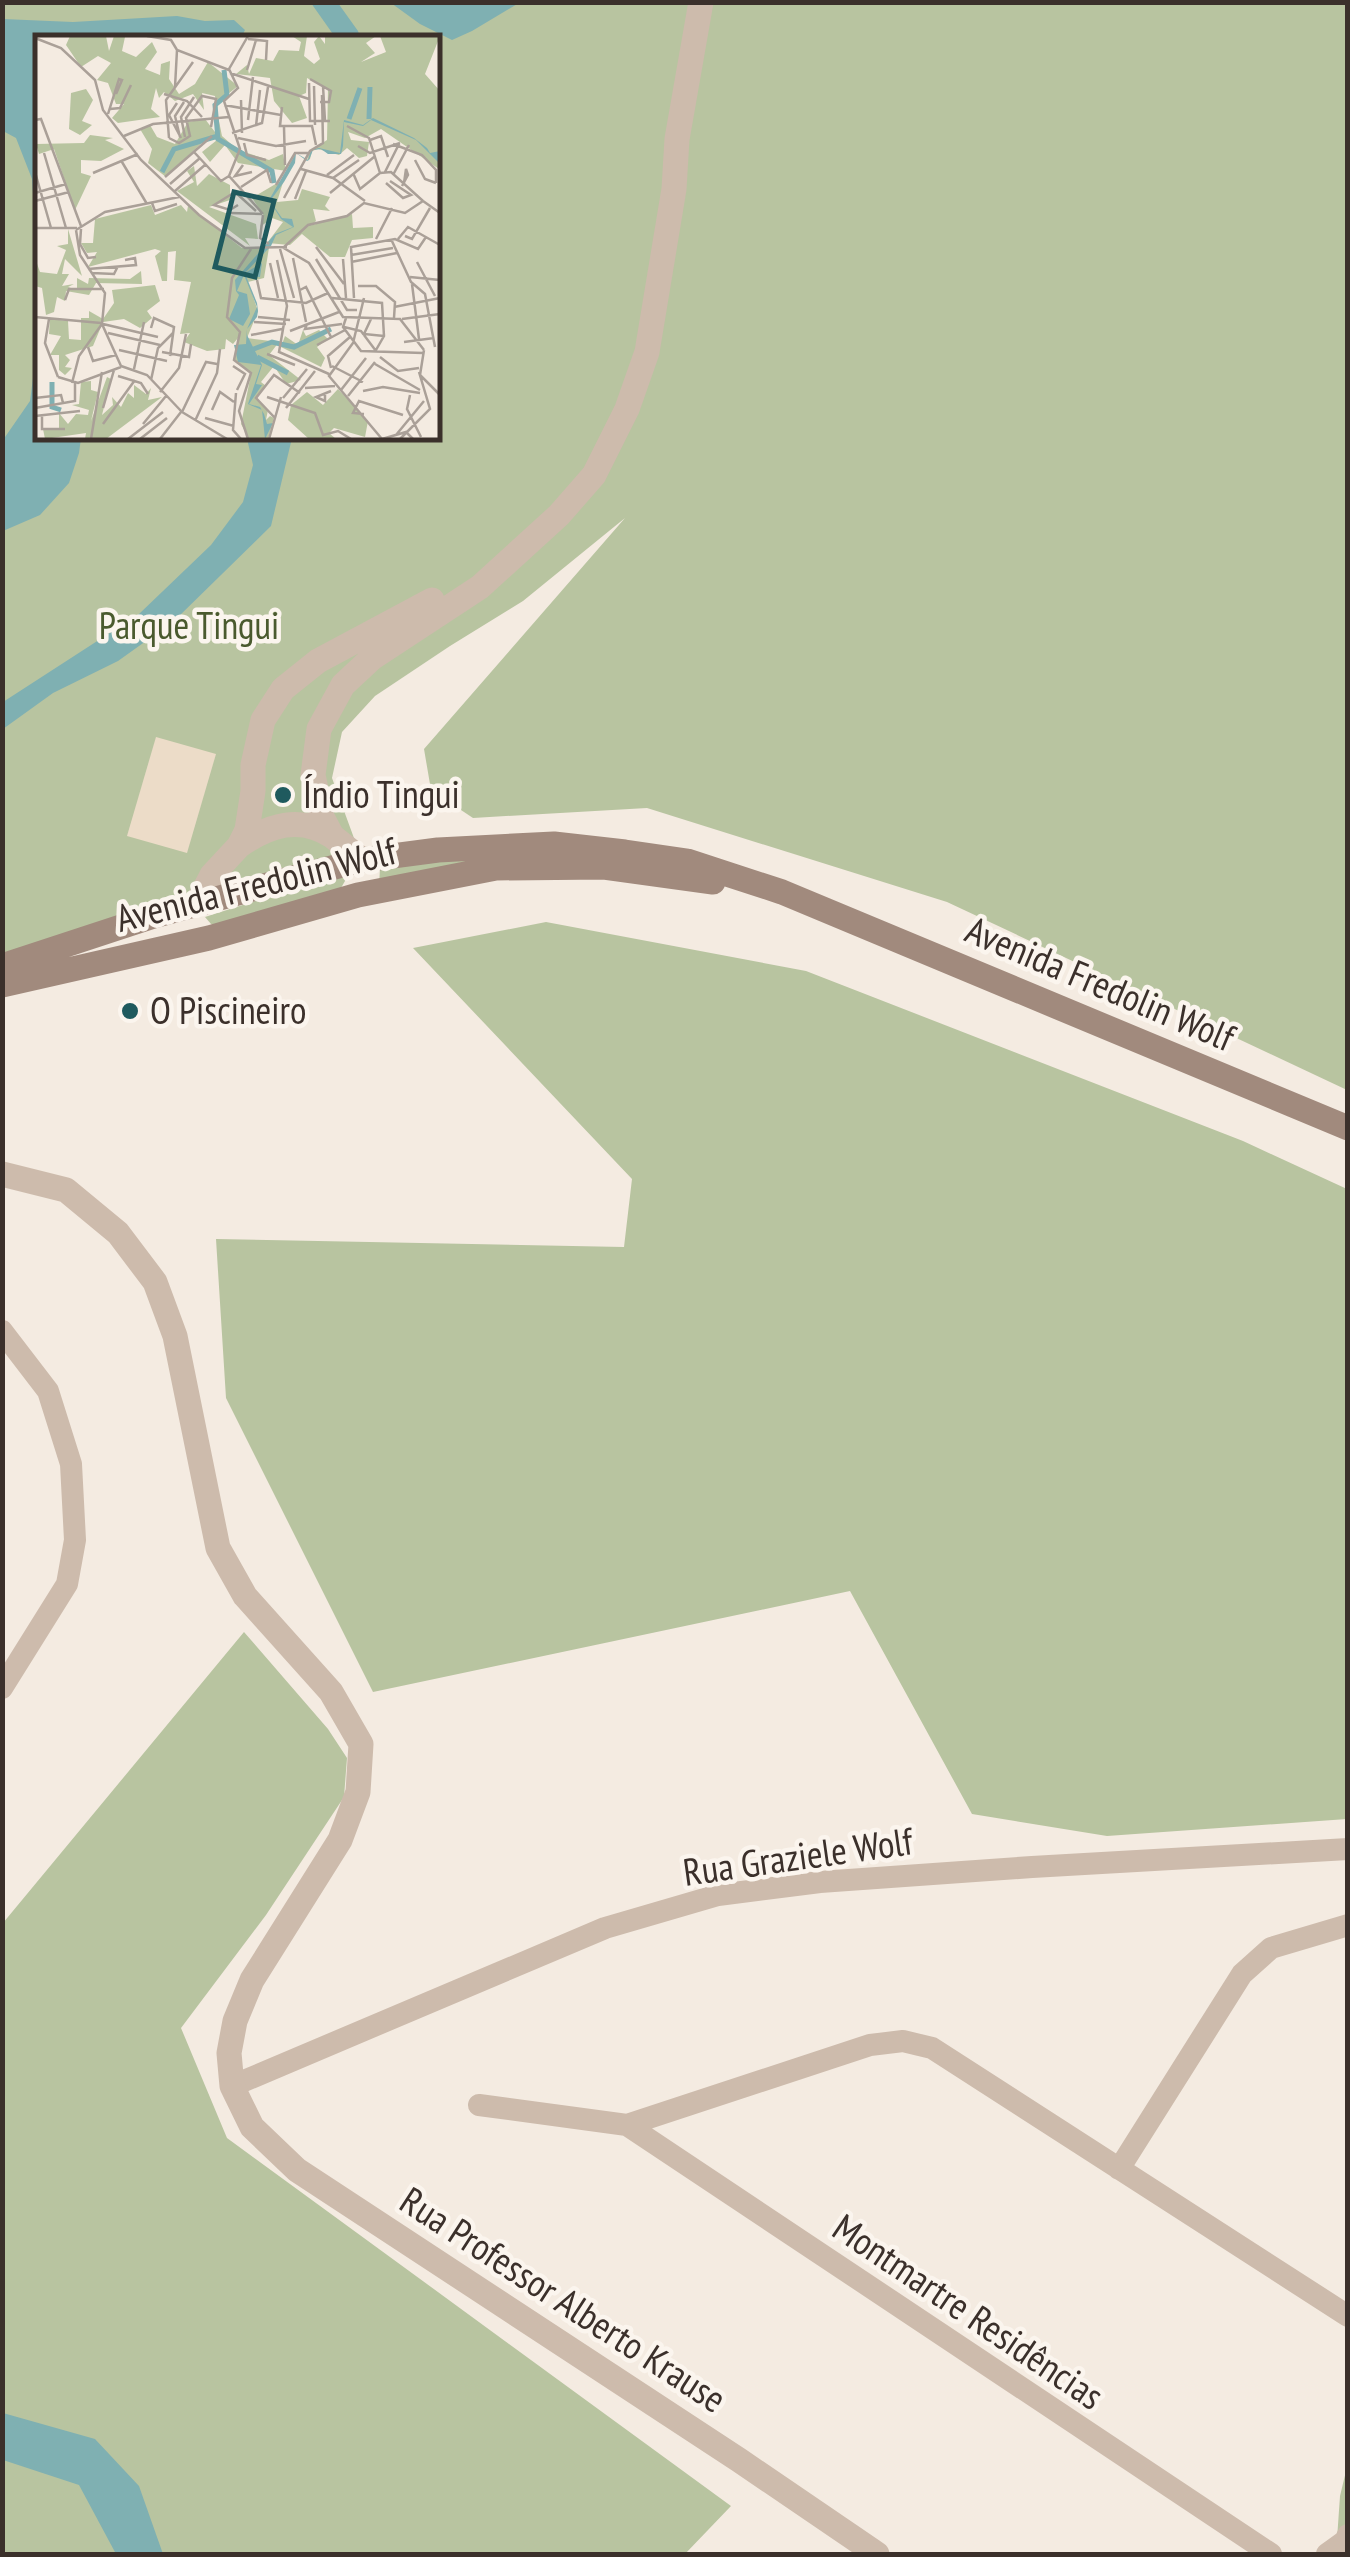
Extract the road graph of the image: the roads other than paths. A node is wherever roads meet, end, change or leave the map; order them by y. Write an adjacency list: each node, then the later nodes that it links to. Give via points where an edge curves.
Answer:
1 (700, 2): 2 (street, via 647,352 628,409 594,475)
2 (515, 554): 3 (street, via 343,686 319,728 314,776); 4 (street, via 318,662 283,689 263,720 252,810)
3 (332, 836): 4 (street, via 307,824 290,825); 6 (street)
4 (239, 846): 8 (street)
5 (498, 857): 6 (main road, Avenida Fredolin Wolf, via 438,850); 7 (main road, Avenida Fredolin Wolf); 14 (main road, Avenida Fredolin Wolf, via 768,888)
6 (362, 860): 7 (main road, via 369,883); 8 (main road, Avenida Fredolin Wolf)
7 (358, 895): 10 (main road, Avenida Fredolin Wolf)
8 (197, 904): 9 (main road, Avenida Fredolin Wolf); 10 (main road)
9 (154, 916): 11 (main road, via 146,928); 12 (main road, Avenida Fredolin Wolf)
10 (209, 938): 11 (main road, Avenida Fredolin Wolf)
11 (150, 950): 13 (main road, Avenida Fredolin Wolf)
12 (2, 966)
13 (2, 985)
14 (1348, 1128)
15 (2, 1174): 20 (street, via 66,1190 118,1233 155,1282 175,1336 218,1548 245,1596 331,1692 360,1744 358,1792 340,1840 252,1980 235,2021)
16 (4, 1335): 17 (street, via 48,1391 72,1464 75,1540 67,1584)
17 (2, 1688)
18 (1348, 1850): 20 (street, Rua Graziele Wolf, via 820,1882 718,1896 605,1928)
19 (1348, 1925): 23 (street, via 1271,1948 1242,1974)
20 (232, 2086): 26 (street, Rua Professor Alberto Krause, via 252,2127 297,2170)
21 (478, 2106): 22 (street, Montmartre Residências)
22 (627, 2125): 23 (street, Montmartre Residências, via 870,2045 903,2041 932,2048); 27 (street, Montmartre Residências)
23 (1119, 2169): 24 (street, Montmartre Residências)
24 (1348, 2316)
25 (1348, 2536): 28 (street)
26 (876, 2554)
27 (1271, 2554)
28 (1327, 2554)

